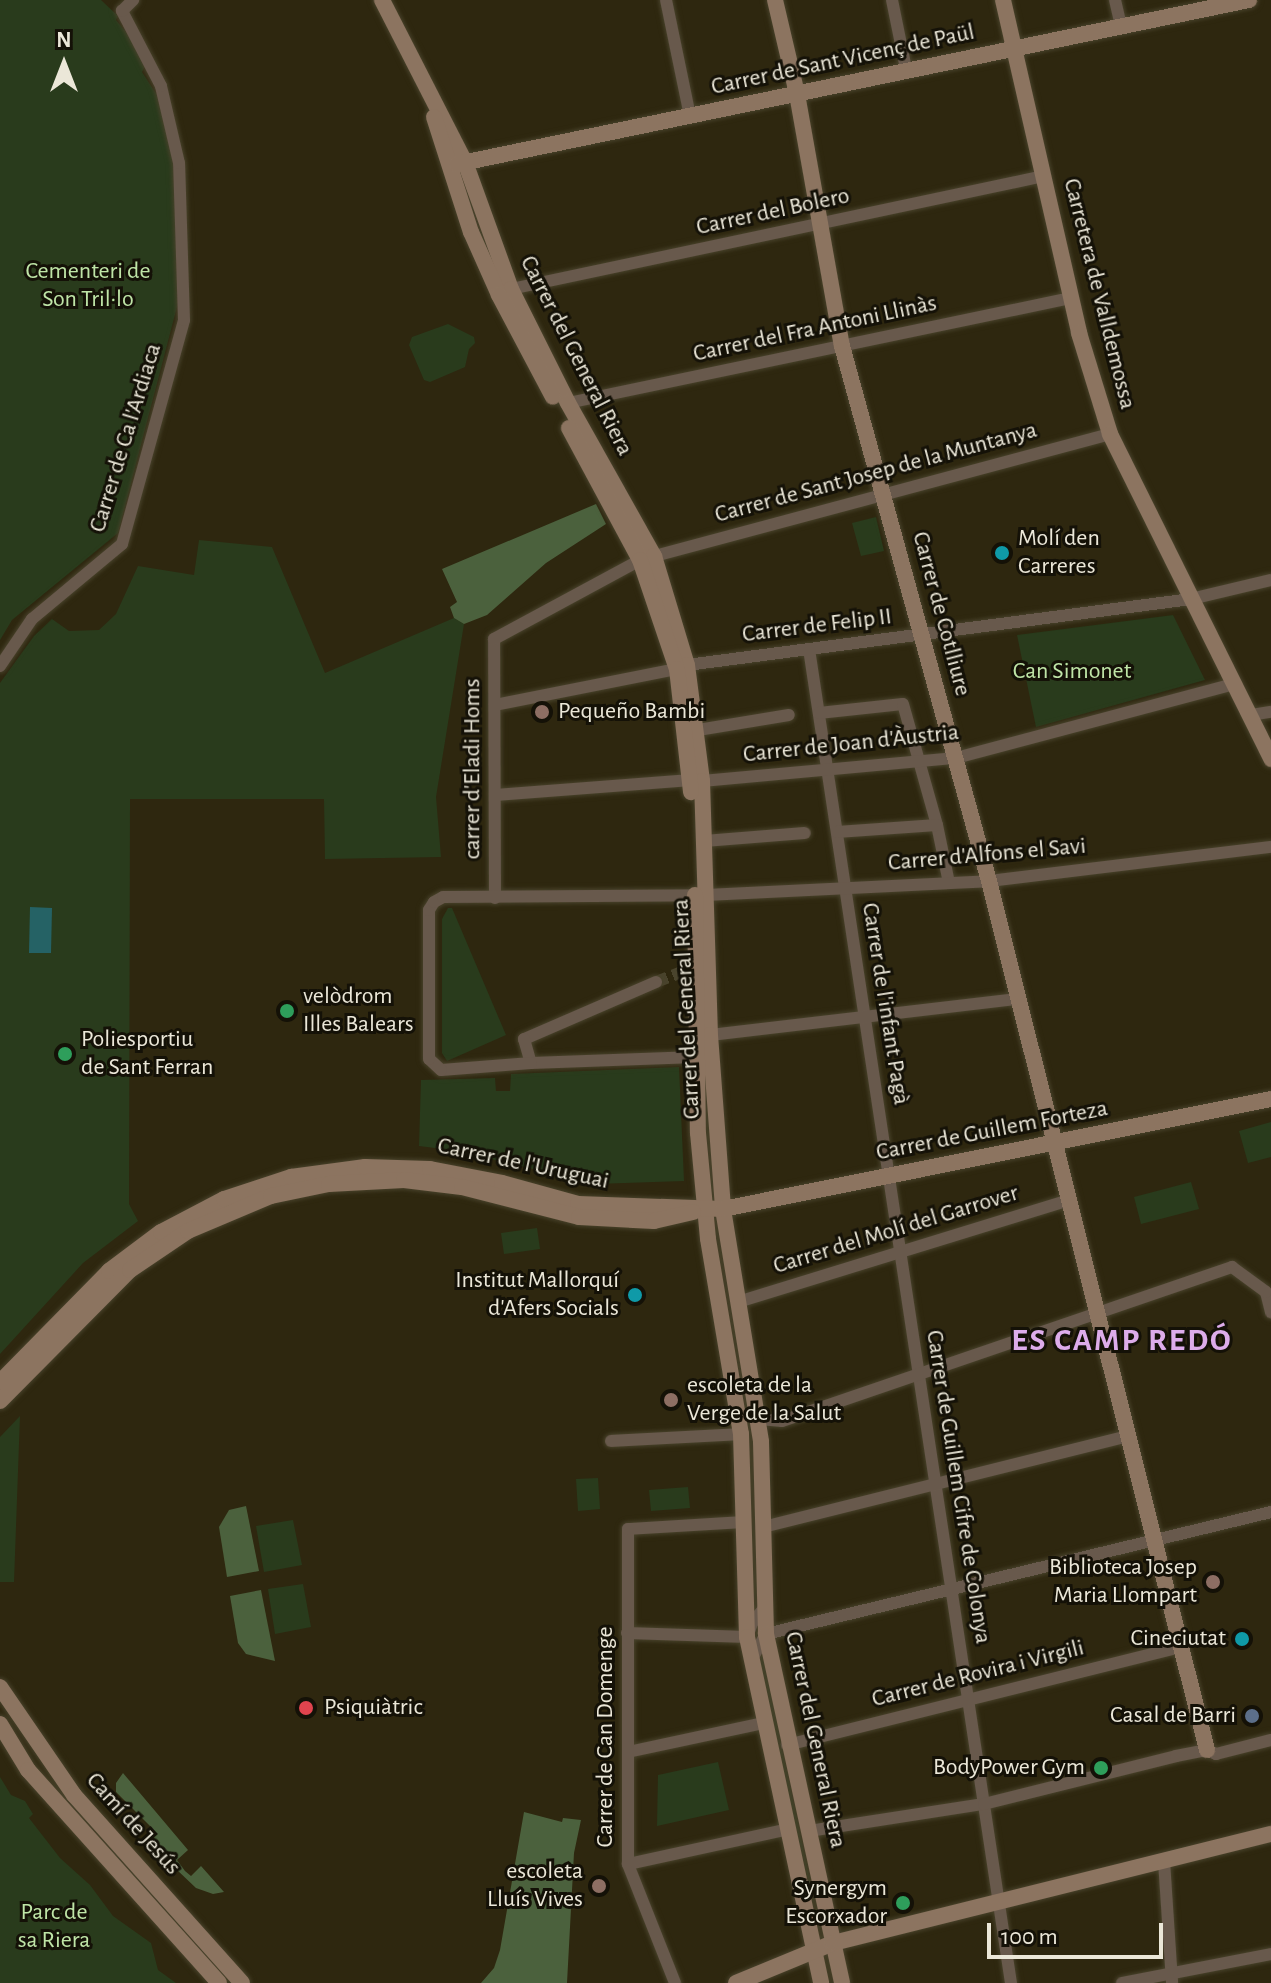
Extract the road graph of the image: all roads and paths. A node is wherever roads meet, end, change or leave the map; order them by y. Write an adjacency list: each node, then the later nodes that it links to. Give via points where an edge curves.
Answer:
1 (133, 0): 32 (street, Carrer de Ca l'Ardiaca, via 122,11 161,86 179,163 184,320 122,544 32,619)
2 (666, 0): 15 (street)
3 (775, 0): 14 (main road, Carrer de Cotlliure)
4 (892, 0): 12 (street)
5 (1003, 0): 11 (main road, Carretera de Valldemossa)
6 (1115, 0): 10 (street)
7 (1249, 0): 9 (main road, Carrer de Sant Vicenç de Paül)
8 (384, 1): 13 (main road, Carrer del General Riera)
9 (1226, 2): 10 (main road, Carrer de Sant Vicenç de Paül)
10 (1121, 27): 11 (main road, Carrer de Sant Vicenç de Paül)
11 (1014, 49): 12 (main road, Carrer de Sant Vicenç de Paül); 18 (main road, Carretera de Valldemossa)
12 (906, 69): 14 (main road, Carrer de Sant Vicenç de Paül)
13 (423, 81): 16 (main road, Carrer del General Riera); 17 (main road, Carrer del General Riera)
14 (797, 94): 15 (main road, Carrer de Sant Vicenç de Paül); 19 (main road, Carrer de Cotlliure)
15 (690, 116): 16 (main road, Carrer de Sant Vicenç de Paül)
16 (465, 162): 17 (main road, Carrer de Sant Vicenç de Paül); 20 (main road, Carrer del General Riera)
17 (448, 166): 26 (main road, Carrer del General Riera, via 499,295)
18 (1044, 176): 19 (street, Carrer del Bolero); 21 (main road, Carretera de Valldemossa)
19 (818, 225): 20 (street, Carrer del Bolero); 22 (main road, Carrer de Cotlliure)
20 (511, 289): 23 (main road, Carrer del General Riera)
21 (1071, 298): 22 (street, Carrer del Fra Antoni Llinàs); 24 (main road, Carretera de Valldemossa)
22 (842, 346): 23 (street, Carrer del Fra Antoni Llinàs); 25 (main road, Carrer de Cotlliure)
23 (568, 403): 26 (main road, Carrer del General Riera)
24 (1110, 434): 25 (street, Carrer de Sant Josep de la Muntanya); 28 (main road, Carretera de Valldemossa)
25 (884, 494): 26 (street, Carrer de Sant Josep de la Muntanya); 29 (main road, Carrer de Cotlliure)
26 (647, 558): 30 (street, Carrer de Sant Josep de la Muntanya); 33 (main road, Carrer del General Riera)
27 (1271, 580): 28 (street, Carrer de Felip II)
28 (1191, 599): 29 (street, Carrer de Felip II); 34 (main road, Carretera de Valldemossa)
29 (921, 634): 31 (street, Carrer de Felip II); 41 (main road, Carrer de Cotlliure)
30 (494, 639): 35 (street, carrer d'Eladi Homs)
31 (809, 649): 33 (street, Carrer de Felip II); 37 (street, Carrer de l'infant Pagà)
32 (0, 666)
33 (682, 667): 35 (street, Carrer de Felip II); 40 (main road, Carrer del General Riera); 45 (main road, Carrer del General Riera)
34 (1235, 684): 39 (main road, Carretera de Valldemossa); 41 (street, Carrer de Joan d'Àustria)
35 (495, 705): 46 (street, carrer d'Eladi Homs)
36 (1271, 712): 39 (street)
37 (819, 713): 43 (street, via 903,704); 44 (street, Carrer de l'infant Pagà)
38 (789, 715): 40 (street)
39 (1251, 715): 42 (main road, Carretera de Valldemossa)
40 (698, 730): 45 (main road, Carrer del General Riera)
41 (956, 758): 43 (street, Carrer de Joan d'Àustria); 52 (main road, Carrer de Cotlliure)
42 (1271, 759)
43 (920, 762): 44 (street, Carrer de Joan d'Àustria); 47 (street)
44 (827, 768): 45 (street, Carrer de Joan d'Àustria); 48 (street, Carrer de l'infant Pagà)
45 (696, 781): 46 (street, Carrer de Joan d'Àustria); 50 (main road, Carrer del General Riera); 55 (main road, Carrer del General Riera)
46 (495, 795): 56 (street, carrer d'Eladi Homs)
47 (937, 825): 48 (street); 53 (street)
48 (837, 832): 54 (street, Carrer de l'infant Pagà)
49 (805, 833): 50 (street)
50 (704, 841): 55 (main road, Carrer del General Riera)
51 (1271, 847): 52 (street, Carrer d'Alfons el Savi)
52 (989, 881): 53 (street, Carrer d'Alfons el Savi); 58 (main road, Carrer de Cotlliure)
53 (949, 883): 54 (street, Carrer d'Alfons el Savi)
54 (845, 888): 55 (street, Carrer d'Alfons el Savi); 59 (street, Carrer de l'infant Pagà)
55 (700, 894): 56 (street, Carrer d'Alfons el Savi); 60 (main road, Carrer del General Riera); 61 (main road, Carrer del General Riera)
56 (495, 898): 62 (street, Carrer d'Alfons el Savi, via 443,897 429,910 429,1059 441,1070)
57 (656, 982): 62 (street, via 524,1039)
58 (1018, 999): 59 (street); 64 (main road, Carrer de Cotlliure)
59 (864, 1018): 60 (street); 65 (street, Carrer de l'infant Pagà)
60 (710, 1035): 68 (main road, Carrer del General Riera)
61 (696, 1057): 62 (street, Carrer d'Alfons el Savi); 67 (main road, Carrer del General Riera)
62 (531, 1063)
63 (1271, 1099): 64 (main road, Carrer de Guillem Forteza)
64 (1053, 1143): 65 (main road, Carrer de Guillem Forteza); 66 (main road, Carrer de Cotlliure)
65 (889, 1176): 68 (main road, Carrer de Guillem Forteza); 69 (street, Carrer de Guillem Cifre de Colonya)
66 (1067, 1201): 69 (street, Carrer del Molí del Garrover); 73 (main road, Carrer de Cotlliure)
67 (705, 1207): 68 (main road, Carrer de Guillem Forteza); 75 (main road, Carrer de l'Uruguai, via 578,1204 471,1176 411,1167 291,1177 224,1199 161,1232 109,1271); 76 (main road, Carrer de l'Uruguai, via 654,1221 579,1217 462,1187 404,1180 329,1184 271,1196 188,1231 130,1270); 78 (main road, Carrer del General Riera)
68 (723, 1209): 71 (main road, Carrer del General Riera)
69 (900, 1250): 71 (street, Carrer del Molí del Garrover); 74 (street, Carrer de Guillem Cifre de Colonya)
70 (1268, 1292): 72 (street); 73 (street, via 1232,1267)
71 (738, 1302): 77 (main road, Carrer del General Riera)
72 (1271, 1312)
73 (1097, 1316): 74 (street); 79 (main road, Carrer de Cotlliure)
74 (919, 1374): 77 (street, via 782,1421); 81 (street, Carrer de Guillem Cifre de Colonya)
75 (0, 1382)
76 (0, 1401)
77 (759, 1419): 84 (main road, Carrer del General Riera)
78 (741, 1434): 80 (street); 83 (main road, Carrer del General Riera)
79 (1127, 1436): 81 (street); 85 (main road, Carrer de Cotlliure)
80 (611, 1441)
81 (936, 1485): 84 (street); 86 (street, Carrer de Guillem Cifre de Colonya)
82 (1271, 1512): 85 (street)
83 (742, 1522): 88 (street, Carrer de Can Domenge, via 628,1529); 90 (main road, Carrer del General Riera)
84 (763, 1527): 87 (main road, Carrer del General Riera)
85 (1154, 1541): 86 (street); 91 (main road, Carrer de Cotlliure)
86 (952, 1590): 89 (street); 94 (street, Carrer de Guillem Cifre de Colonya)
87 (765, 1607): 89 (main road, Carrer del General Riera); 90 (street)
88 (627, 1633): 90 (street); 100 (street, Carrer de Can Domenge)
89 (766, 1634): 92 (street); 98 (main road, Carrer del General Riera)
90 (747, 1637): 92 (main road, Carrer del General Riera)
91 (1180, 1647): 94 (street, Carrer de Rovira i Virgili); 99 (main road, Carrer de Cotlliure)
92 (751, 1660): 95 (main road, Carrer del General Riera)
93 (0, 1687): 113 (main road, Camí de Jesús, via 74,1795)
94 (968, 1698): 98 (street, Carrer de Rovira i Virgili); 101 (street, Carrer de Guillem Cifre de Colonya)
95 (763, 1723): 100 (street); 102 (main road, Carrer del General Riera)
96 (0, 1724): 112 (main road, Camí de Jesús, via 28,1770)
97 (1271, 1740): 99 (street, via 1216,1754)
98 (787, 1745): 103 (main road, Carrer del General Riera)
99 (1207, 1750): 101 (street)
100 (628, 1752): 106 (street, Carrer de Can Domenge)
101 (984, 1804): 103 (street); 107 (street, Carrer de Guillem Cifre de Colonya)
102 (788, 1829): 106 (street); 109 (main road, Carrer del General Riera)
103 (809, 1831): 108 (main road, Carrer del General Riera)
104 (1271, 1834): 105 (main road)
105 (1164, 1861): 107 (main road); 111 (street)
106 (628, 1864): 114 (street, Carrer de Can Domenge)
107 (999, 1902): 108 (main road); 118 (street, Carrer de Guillem Cifre de Colonya)
108 (833, 1943): 109 (main road); 117 (main road, Carrer del General Riera)
109 (814, 1950): 115 (main road); 116 (main road, Carrer del General Riera)
110 (1271, 1954): 111 (street)
111 (1172, 1978): 119 (street)
112 (219, 1983)
113 (242, 1983)
114 (675, 1983)
115 (736, 1983)
116 (821, 1983)
117 (842, 1983)
118 (1011, 1983)
119 (1122, 1983)

